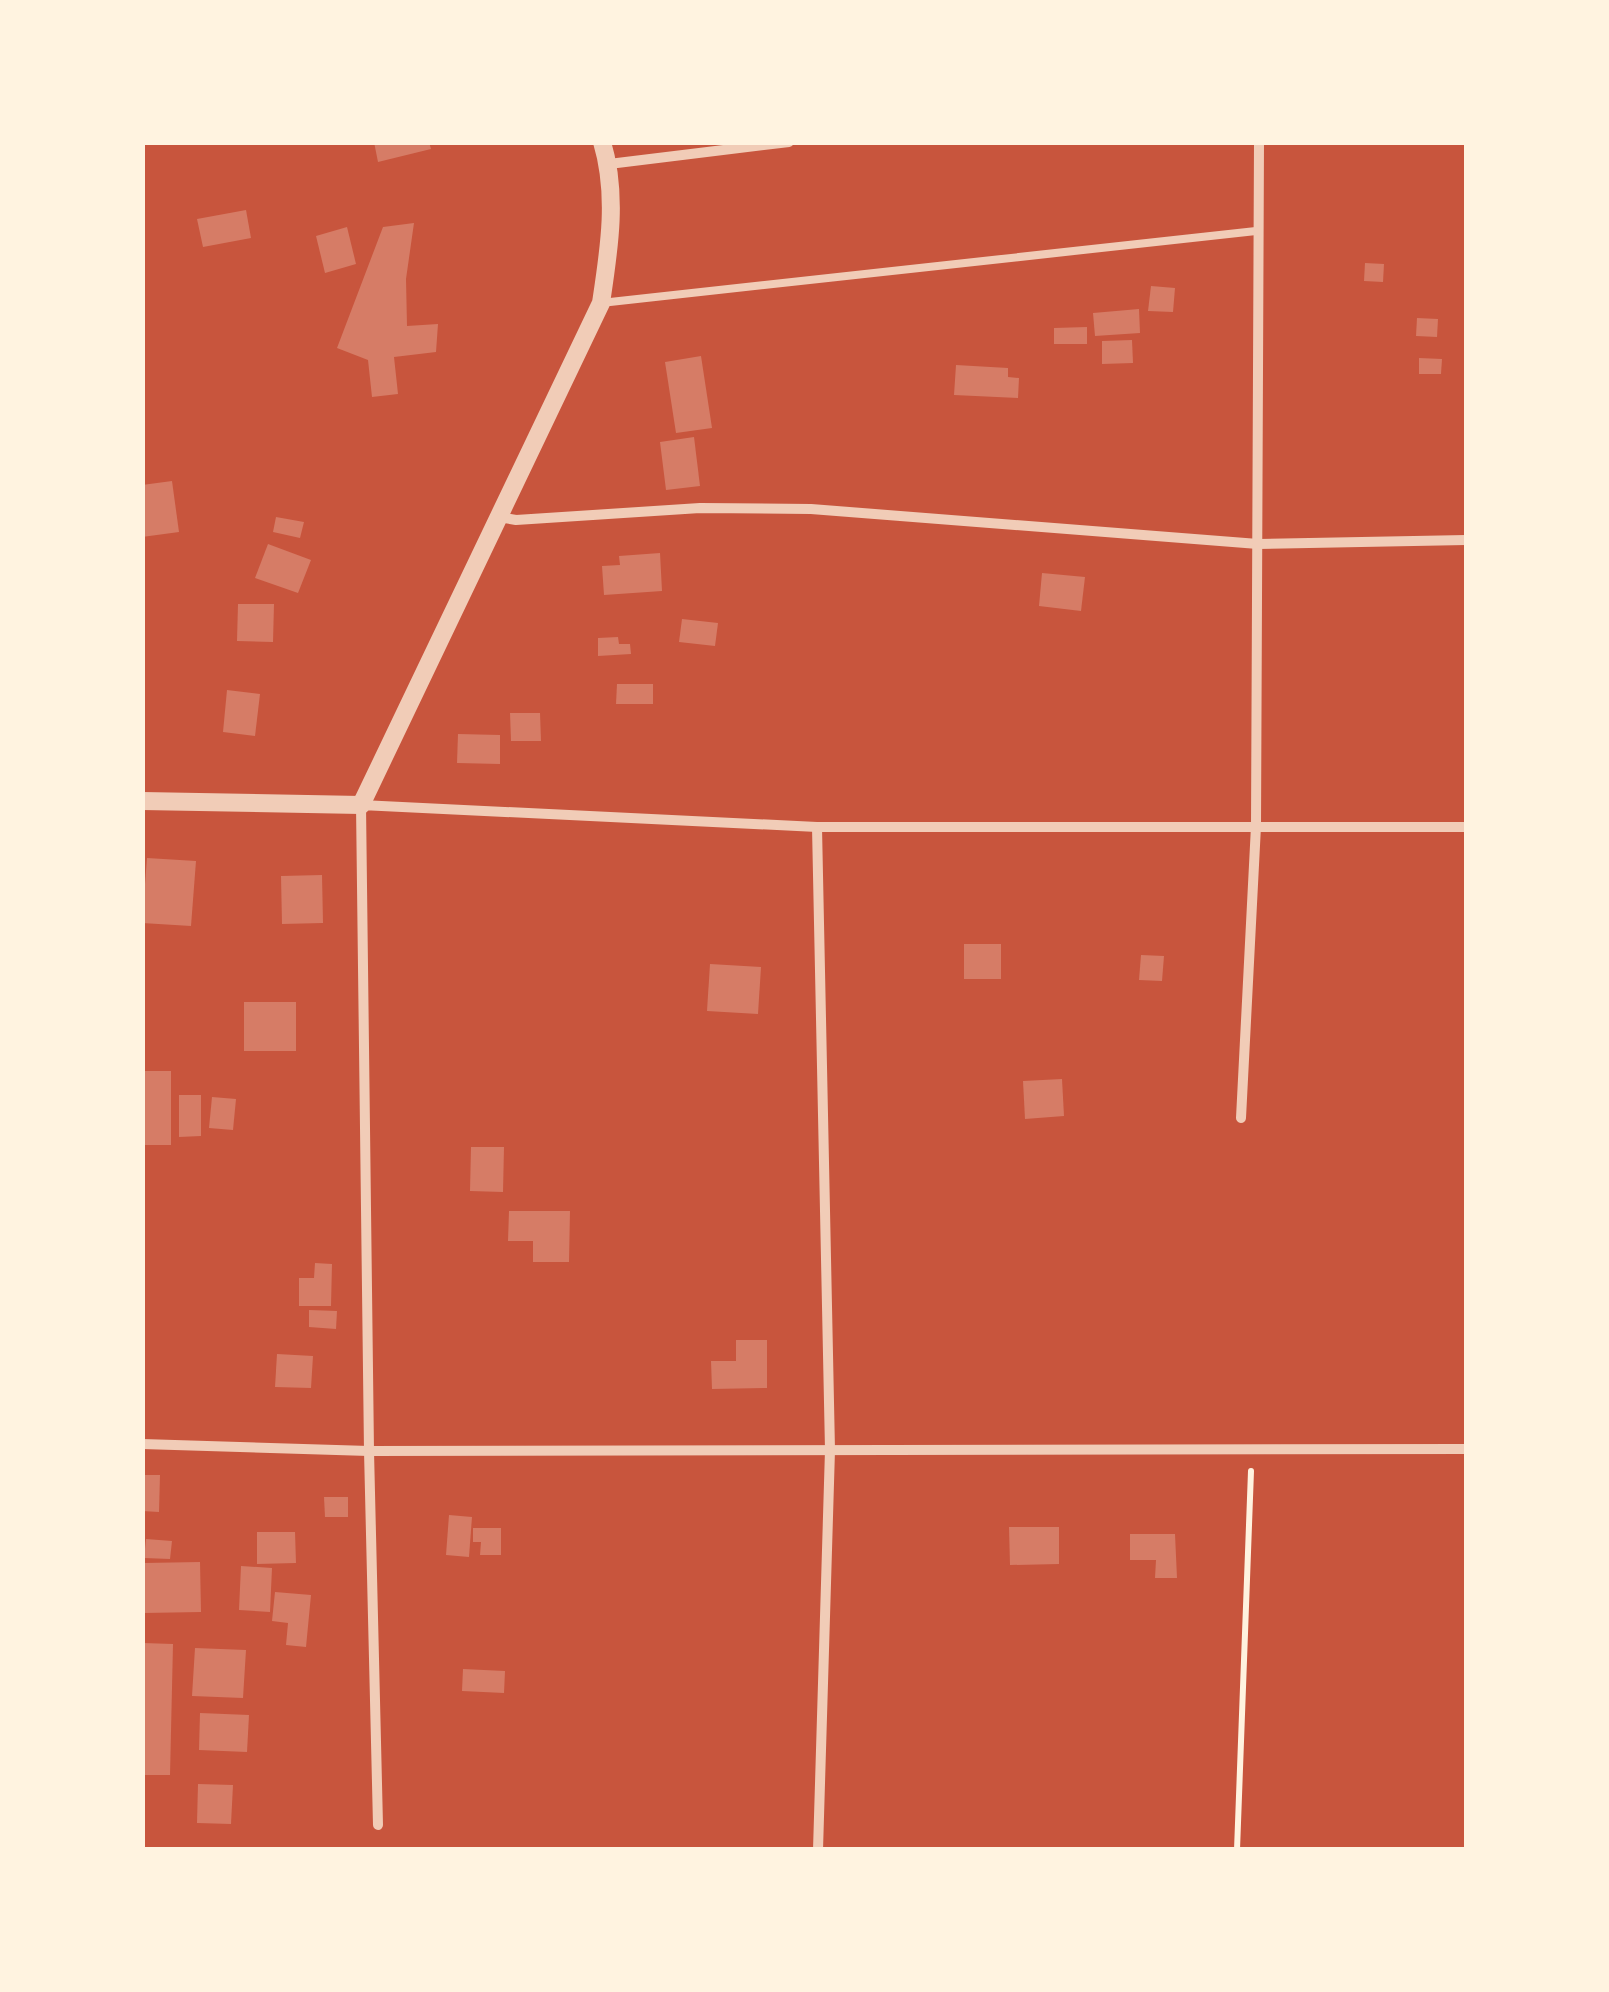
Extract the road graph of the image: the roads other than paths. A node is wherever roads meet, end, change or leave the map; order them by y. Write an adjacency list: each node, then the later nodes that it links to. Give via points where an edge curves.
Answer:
1 (602, 142): 4 (street)
2 (789, 142): 4 (street)
3 (1259, 142): 5 (street)
4 (608, 164): 6 (street, via 611,237)
5 (1256, 230): 6 (lane); 9 (street)
6 (601, 304): 7 (street)
7 (499, 517): 9 (street, via 811,509); 11 (street)
8 (1466, 540): 9 (street)
9 (1258, 544): 13 (street)
10 (142, 800): 11 (street)
11 (361, 805): 12 (street); 19 (street)
12 (817, 826): 13 (street); 18 (street)
13 (1256, 826): 14 (street); 15 (street)
14 (1466, 827)
15 (1241, 1118)
16 (142, 1444): 19 (street)
17 (1466, 1449): 18 (street)
18 (830, 1450): 19 (street); 21 (street)
19 (369, 1451): 20 (street)
20 (378, 1825)
21 (818, 1850)

